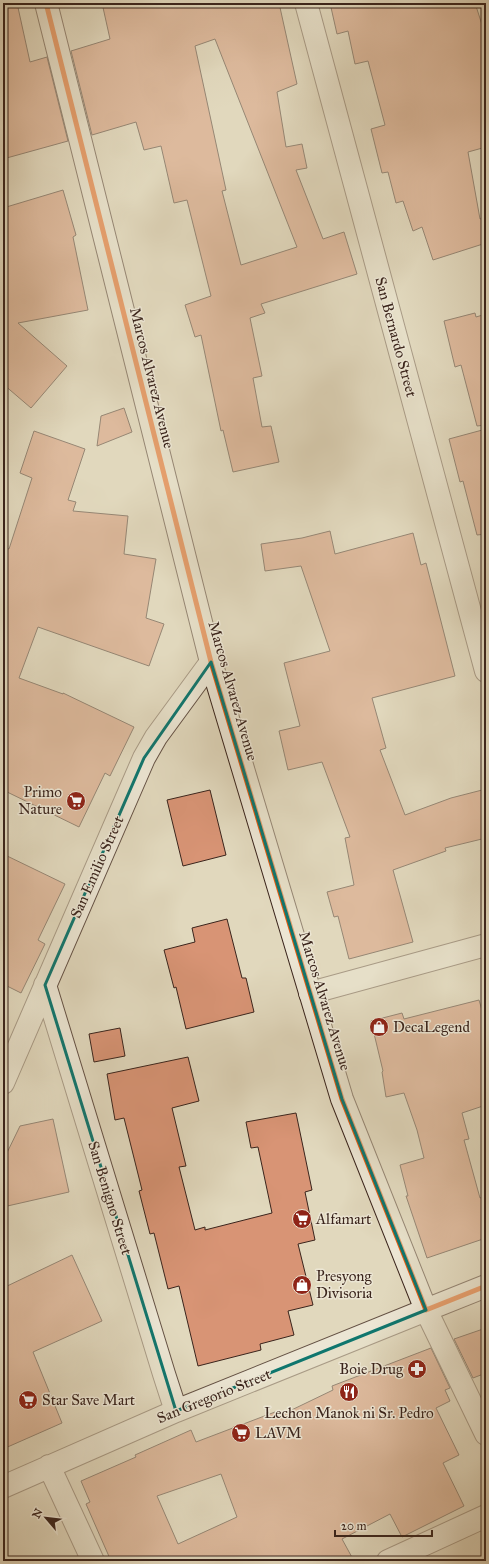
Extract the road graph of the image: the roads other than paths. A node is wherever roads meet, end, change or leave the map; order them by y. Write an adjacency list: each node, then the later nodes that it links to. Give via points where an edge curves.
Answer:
1 (46, 3): 3 (street, Marcos Alvarez Avenue)
2 (306, 3): 4 (street, San Bernardo Street)
3 (211, 662): 6 (street, San Emilio Street, via 156,736 144,758); 7 (street, Marcos Alvarez Avenue)
4 (486, 671)
5 (486, 945): 7 (street)
6 (45, 985): 8 (street, San Emilio Street); 11 (street, San Benigno Street)
7 (310, 993): 10 (street, Marcos Alvarez Avenue, via 342,1099)
8 (3, 1083)
9 (486, 1286): 10 (street)
10 (426, 1310): 11 (street, San Gregorio Street); 12 (street, Marcos Alvarez Avenue)
11 (176, 1411): 13 (street, San Gregorio Street)
12 (486, 1434)
13 (49, 1466): 14 (street, San Gregorio Street); 16 (street)
14 (3, 1487)
15 (486, 1516): 17 (street)
16 (93, 1561)
17 (388, 1561)

